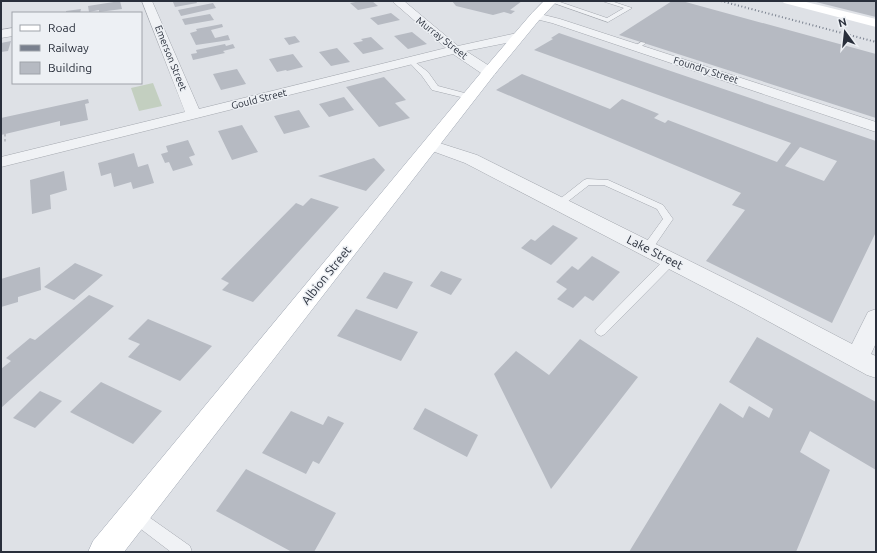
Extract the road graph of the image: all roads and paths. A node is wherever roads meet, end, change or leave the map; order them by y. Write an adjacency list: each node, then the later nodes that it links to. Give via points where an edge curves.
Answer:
1 (397, 1): 12 (street, Murray Street)
2 (551, 1): 3 (lane, via 608,20 629,8); 7 (main road, Albion Street)
3 (606, 1)
4 (788, 1): 8 (main road)
5 (149, 6): 6 (street); 16 (street, Emerson Street)
6 (139, 12)
7 (536, 16): 11 (main road, Albion Street); 17 (street, Foundry Street, via 636,44)
8 (876, 23)
9 (12, 32): 10 (street)
10 (1, 34)
11 (517, 37): 12 (street, Gould Street); 14 (main road, Albion Street)
12 (455, 50): 13 (street, Gould Street); 14 (street, Murray Street)
13 (411, 61): 15 (lane, via 435,88); 16 (street, Gould Street)
14 (489, 72): 15 (main road, Albion Street)
15 (469, 97): 18 (main road, Albion Street)
16 (194, 115): 19 (street, Gould Street)
17 (876, 127)
18 (430, 146): 20 (street, Lake Street, via 472,159); 26 (main road, Albion Street)
19 (1, 162)
20 (560, 204): 21 (street, Lake Street); 21 (lane, via 587,182 605,182 660,207 668,219)
21 (647, 248): 22 (street, Lake Street)
22 (671, 260): 24 (lane); 25 (street, Lake Street)
23 (876, 318): 25 (street)
24 (601, 331)
25 (867, 363)
26 (134, 515): 27 (main road, Albion Street); 28 (lane)
27 (104, 552)
28 (184, 552)

